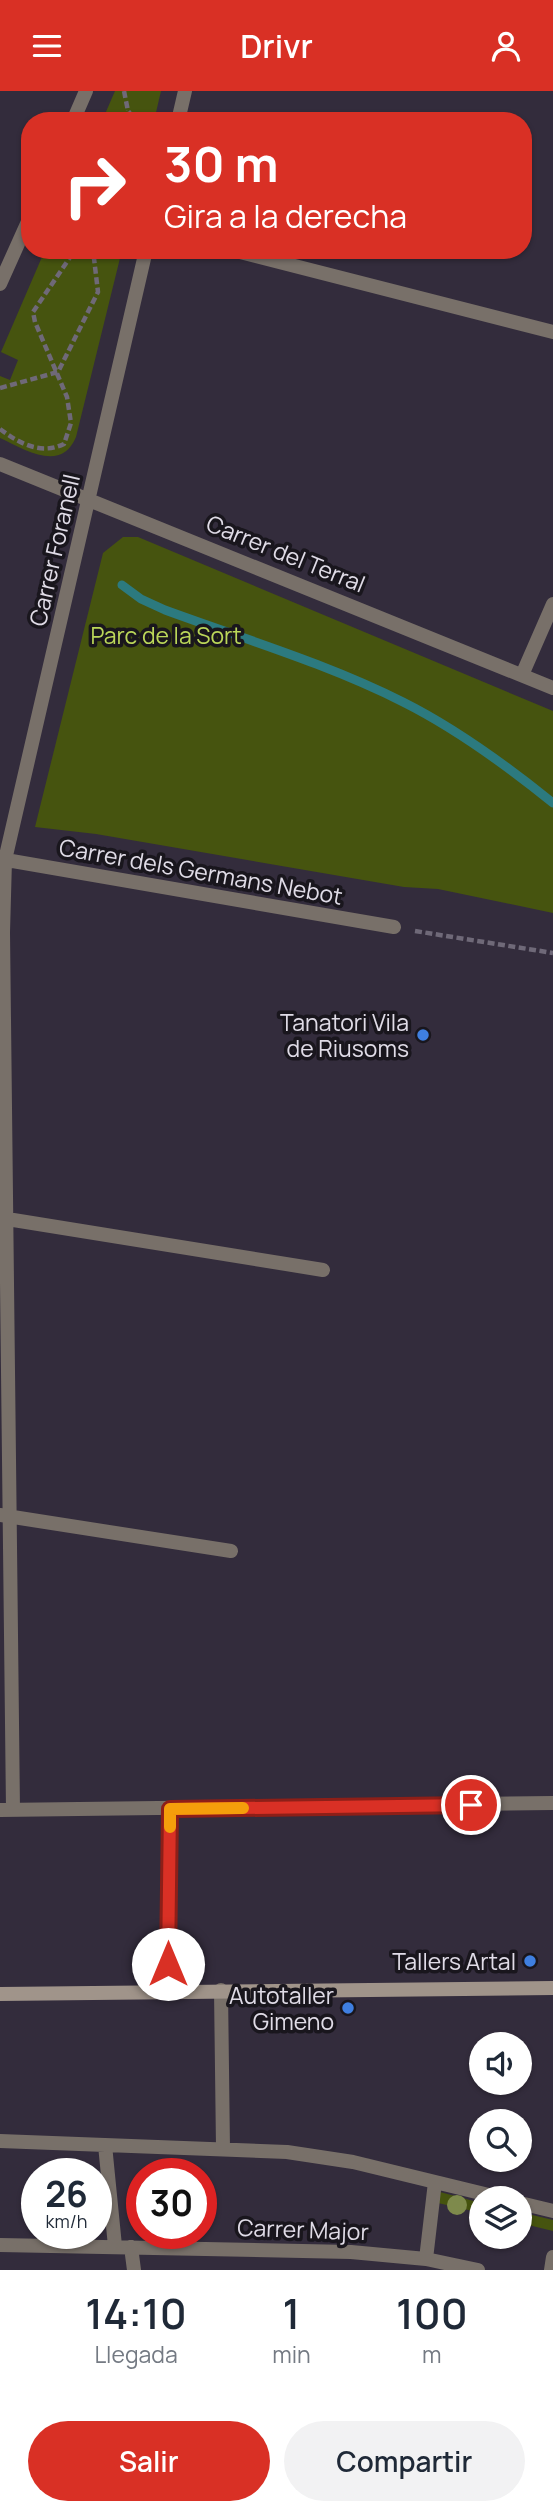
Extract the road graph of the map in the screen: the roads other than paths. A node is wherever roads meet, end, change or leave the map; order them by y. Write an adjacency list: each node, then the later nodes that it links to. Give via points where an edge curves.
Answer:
1 (86, 91): 3 (street)
2 (185, 91): 4 (street)
3 (77, 112)
4 (180, 112)
5 (21, 237): 8 (street)
6 (144, 259): 11 (street, Carrer Foranell)
7 (267, 259): 9 (street)
8 (0, 284)
9 (553, 332)
10 (0, 464): 11 (street, Carrer del Terral)
11 (90, 501): 13 (street, Carrer del Terral); 15 (street, Carrer Foranell)
12 (553, 604): 13 (street)
13 (522, 675): 14 (street, Carrer del Terral)
14 (553, 688)
15 (2, 859): 16 (street, Carrer dels Germans Nebot); 17 (street, Carrer Foranell)
16 (394, 927)
17 (4, 1218): 18 (street); 19 (street, Carrer Foranell)
18 (323, 1270)
19 (6, 1515): 20 (street); 23 (street, Carrer Foranell)
20 (231, 1551)
21 (553, 1803): 22 (street)
22 (170, 1809): 23 (street); 25 (street)
23 (6, 1810)
24 (553, 1988): 26 (street)
25 (168, 1990): 26 (street); 27 (street)
26 (221, 1990): 30 (street)
27 (0, 1994)
28 (0, 2141): 29 (street)
29 (105, 2145): 30 (street); 36 (street)
30 (223, 2148): 31 (street, via 316,2156)
31 (435, 2182): 32 (street); 41 (street)
32 (469, 2190)
33 (532, 2206): 34 (street)
34 (553, 2211)
35 (0, 2245): 36 (street, Carrer Major)
36 (115, 2246): 37 (street, Carrer Major)
37 (126, 2247)
38 (131, 2249): 42 (street)
39 (217, 2249): 41 (street, Carrer Major)
40 (553, 2257): 44 (street)
41 (426, 2259): 43 (street, Carrer Major)
42 (134, 2270)
43 (478, 2270)
44 (551, 2270)

